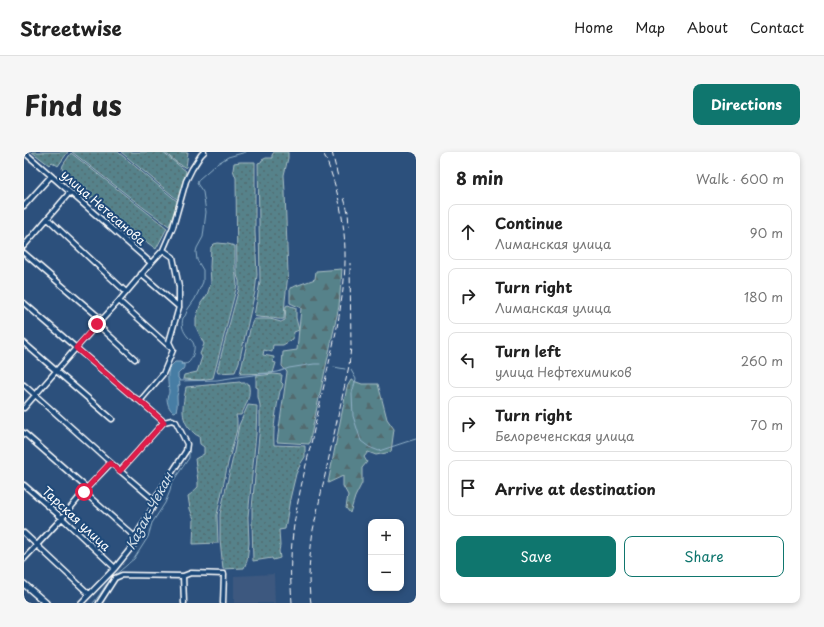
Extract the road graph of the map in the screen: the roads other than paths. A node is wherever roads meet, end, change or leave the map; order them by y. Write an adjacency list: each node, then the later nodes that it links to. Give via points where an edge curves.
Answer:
1 (204, 152): 8 (street, via 186,181 173,228)
2 (25, 155): 3 (street, улица Нетесанова)
3 (51, 176): 4 (street, улица Нетесанова); 5 (street)
4 (70, 192): 6 (street); 10 (street, улица Нетесанова)
5 (24, 206)
6 (48, 218): 7 (street); 12 (street)
7 (24, 246)
8 (163, 250): 10 (street); 15 (street, via 173,257 179,287)
9 (24, 253): 16 (street)
10 (151, 262): 11 (street)
11 (141, 274): 12 (street); 15 (street)
12 (126, 292): 13 (street)
13 (119, 301): 16 (street); 20 (street)
14 (24, 302): 19 (street)
15 (178, 307): 20 (street, via 169,342)
16 (101, 319): 17 (street)
17 (97, 324): 19 (street); 21 (street)
18 (24, 343): 22 (street)
19 (76, 348): 22 (street); 25 (street)
20 (173, 350): 25 (street, via 163,374)
21 (135, 359)
22 (56, 371): 24 (street); 27 (street)
23 (24, 385): 24 (street)
24 (35, 395): 26 (street); 30 (street)
25 (140, 401): 28 (street)
26 (24, 408)
27 (112, 419)
28 (164, 422): 31 (street); 34 (street, via 176,422 187,447)
29 (24, 433): 33 (street)
30 (110, 463): 31 (street); 33 (street)
31 (120, 471): 34 (street)
32 (24, 485): 35 (street, Тарская улица)
33 (86, 490): 35 (street); 37 (street)
34 (154, 500): 37 (street, via 153,507)
35 (62, 518): 38 (street); 40 (street, Тарская улица)
36 (24, 533): 38 (street)
37 (134, 537): 40 (street, via 135,543)
38 (38, 545): 39 (street); 43 (street)
39 (24, 559)
40 (115, 568): 43 (street)
41 (183, 576): 46 (street, via 122,575 115,578); 47 (street); 48 (street, via 191,573 224,574)
42 (24, 584): 44 (main road)
43 (89, 594): 45 (street)
44 (46, 603)
45 (81, 603)
46 (99, 603)
47 (184, 603)
48 (222, 603)

